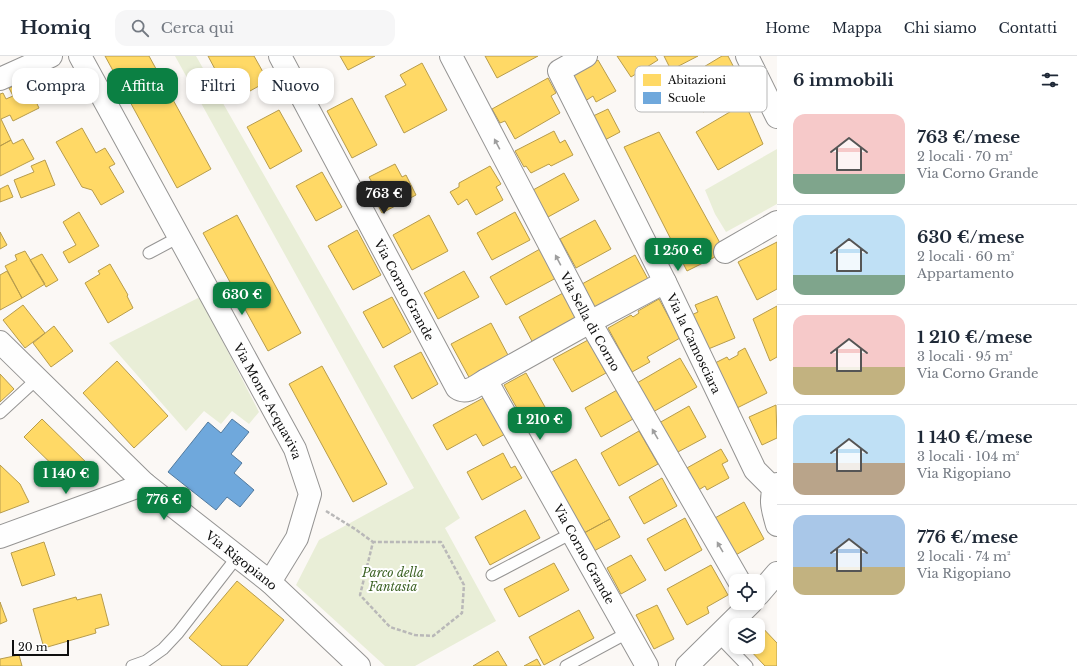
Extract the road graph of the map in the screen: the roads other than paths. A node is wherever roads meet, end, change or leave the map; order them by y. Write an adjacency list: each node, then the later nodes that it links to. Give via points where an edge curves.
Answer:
1 (51, 56): 8 (street)
2 (80, 56): 12 (street, Via Monte Acquaviva)
3 (280, 56): 19 (street, Via Corno Grande, via 457,388 466,391)
4 (451, 56): 16 (street, Via Sella di Corno, one-way to 4)
5 (586, 56): 15 (street, Via la Camosciara, via 559,71)
6 (747, 56): 7 (street)
7 (752, 66)
8 (0, 79)
9 (767, 97): 10 (street)
10 (777, 117)
11 (777, 222): 13 (street)
12 (179, 237): 14 (lane); 30 (street, Via Monte Acquaviva, via 295,449 310,494 297,538)
13 (725, 252)
14 (148, 253)
15 (665, 282): 16 (street, Via Corno Grande); 22 (street, Via la Camosciara, via 754,470)
16 (590, 322): 19 (street, Via Corno Grande); 28 (street, Via Sella di Corno, one-way to 16)
17 (0, 342): 18 (street, Via Rigopiano)
18 (37, 379): 20 (lane); 21 (street, Via Rigopiano)
19 (486, 380): 24 (street, Via Corno Grande)
20 (0, 413)
21 (145, 484): 25 (street); 26 (street, Via Rigopiano)
22 (776, 486): 23 (street, via 772,504)
23 (777, 525)
24 (572, 533): 29 (lane); 33 (street, Via Corno Grande)
25 (0, 537)
26 (237, 557): 30 (street, Via Rigopiano); 35 (lane, via 178,634 163,649)
27 (777, 573): 31 (street)
28 (735, 574)
29 (492, 575)
30 (270, 582): 36 (street, Via Rigopiano)
31 (765, 587)
32 (744, 610): 34 (street)
33 (629, 632): 37 (lane); 38 (street, Via Corno Grande)
34 (718, 636): 39 (street); 40 (lane)
35 (134, 666)
36 (359, 666)
37 (566, 666)
38 (648, 666)
39 (687, 666)
40 (747, 666)

